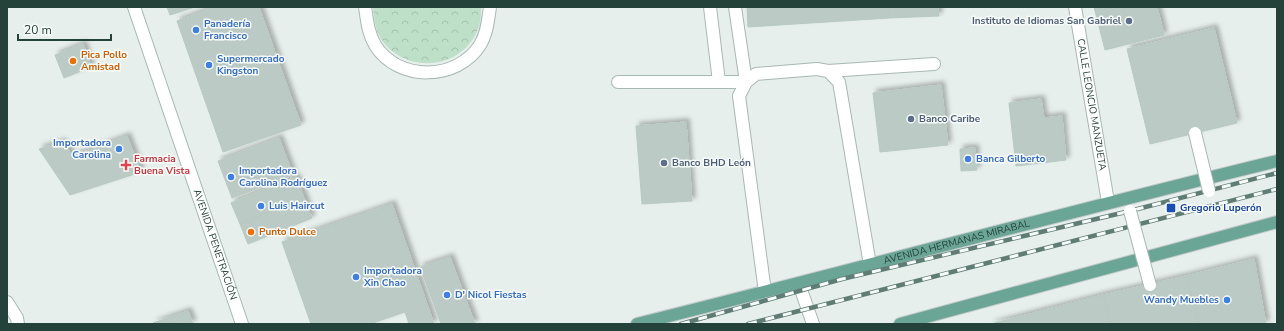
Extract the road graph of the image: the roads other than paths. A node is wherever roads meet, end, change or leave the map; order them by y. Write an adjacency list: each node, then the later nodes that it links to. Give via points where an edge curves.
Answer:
1 (134, 7): 24 (street, AVENIDA PENETRACIÓN)
2 (365, 7): 3 (street, via 367,27 376,46 390,61 408,70 428,74 448,70 466,60 480,45 487,27)
3 (490, 7)
4 (710, 7): 10 (street)
5 (735, 7): 11 (street)
6 (1075, 7): 15 (street, CALLE LEONCIO MANZUETA)
7 (934, 64): 8 (street)
8 (828, 71): 11 (street, via 817,69 756,74); 18 (street, via 839,82)
9 (618, 82): 10 (street)
10 (719, 82): 11 (street)
11 (746, 82): 21 (street, via 739,96)
12 (1196, 133): 14 (street, bridge)
13 (1277, 161): 15 (main road, AVENIDA HERMANAS MIRABAL)
14 (1209, 191)
15 (1108, 202): 18 (main road, AVENIDA HERMANAS MIRABAL)
16 (1130, 211): 20 (street, bridge)
17 (1277, 222): 27 (main road)
18 (870, 265): 19 (main road, AVENIDA HERMANAS MIRABAL)
19 (799, 284): 21 (main road, AVENIDA HERMANAS MIRABAL); 26 (street)
20 (1150, 285)
21 (765, 292): 25 (main road, AVENIDA HERMANAS MIRABAL)
22 (7, 302): 23 (street)
23 (18, 324)
24 (242, 324)
25 (636, 324)
26 (813, 324)
27 (900, 324)

